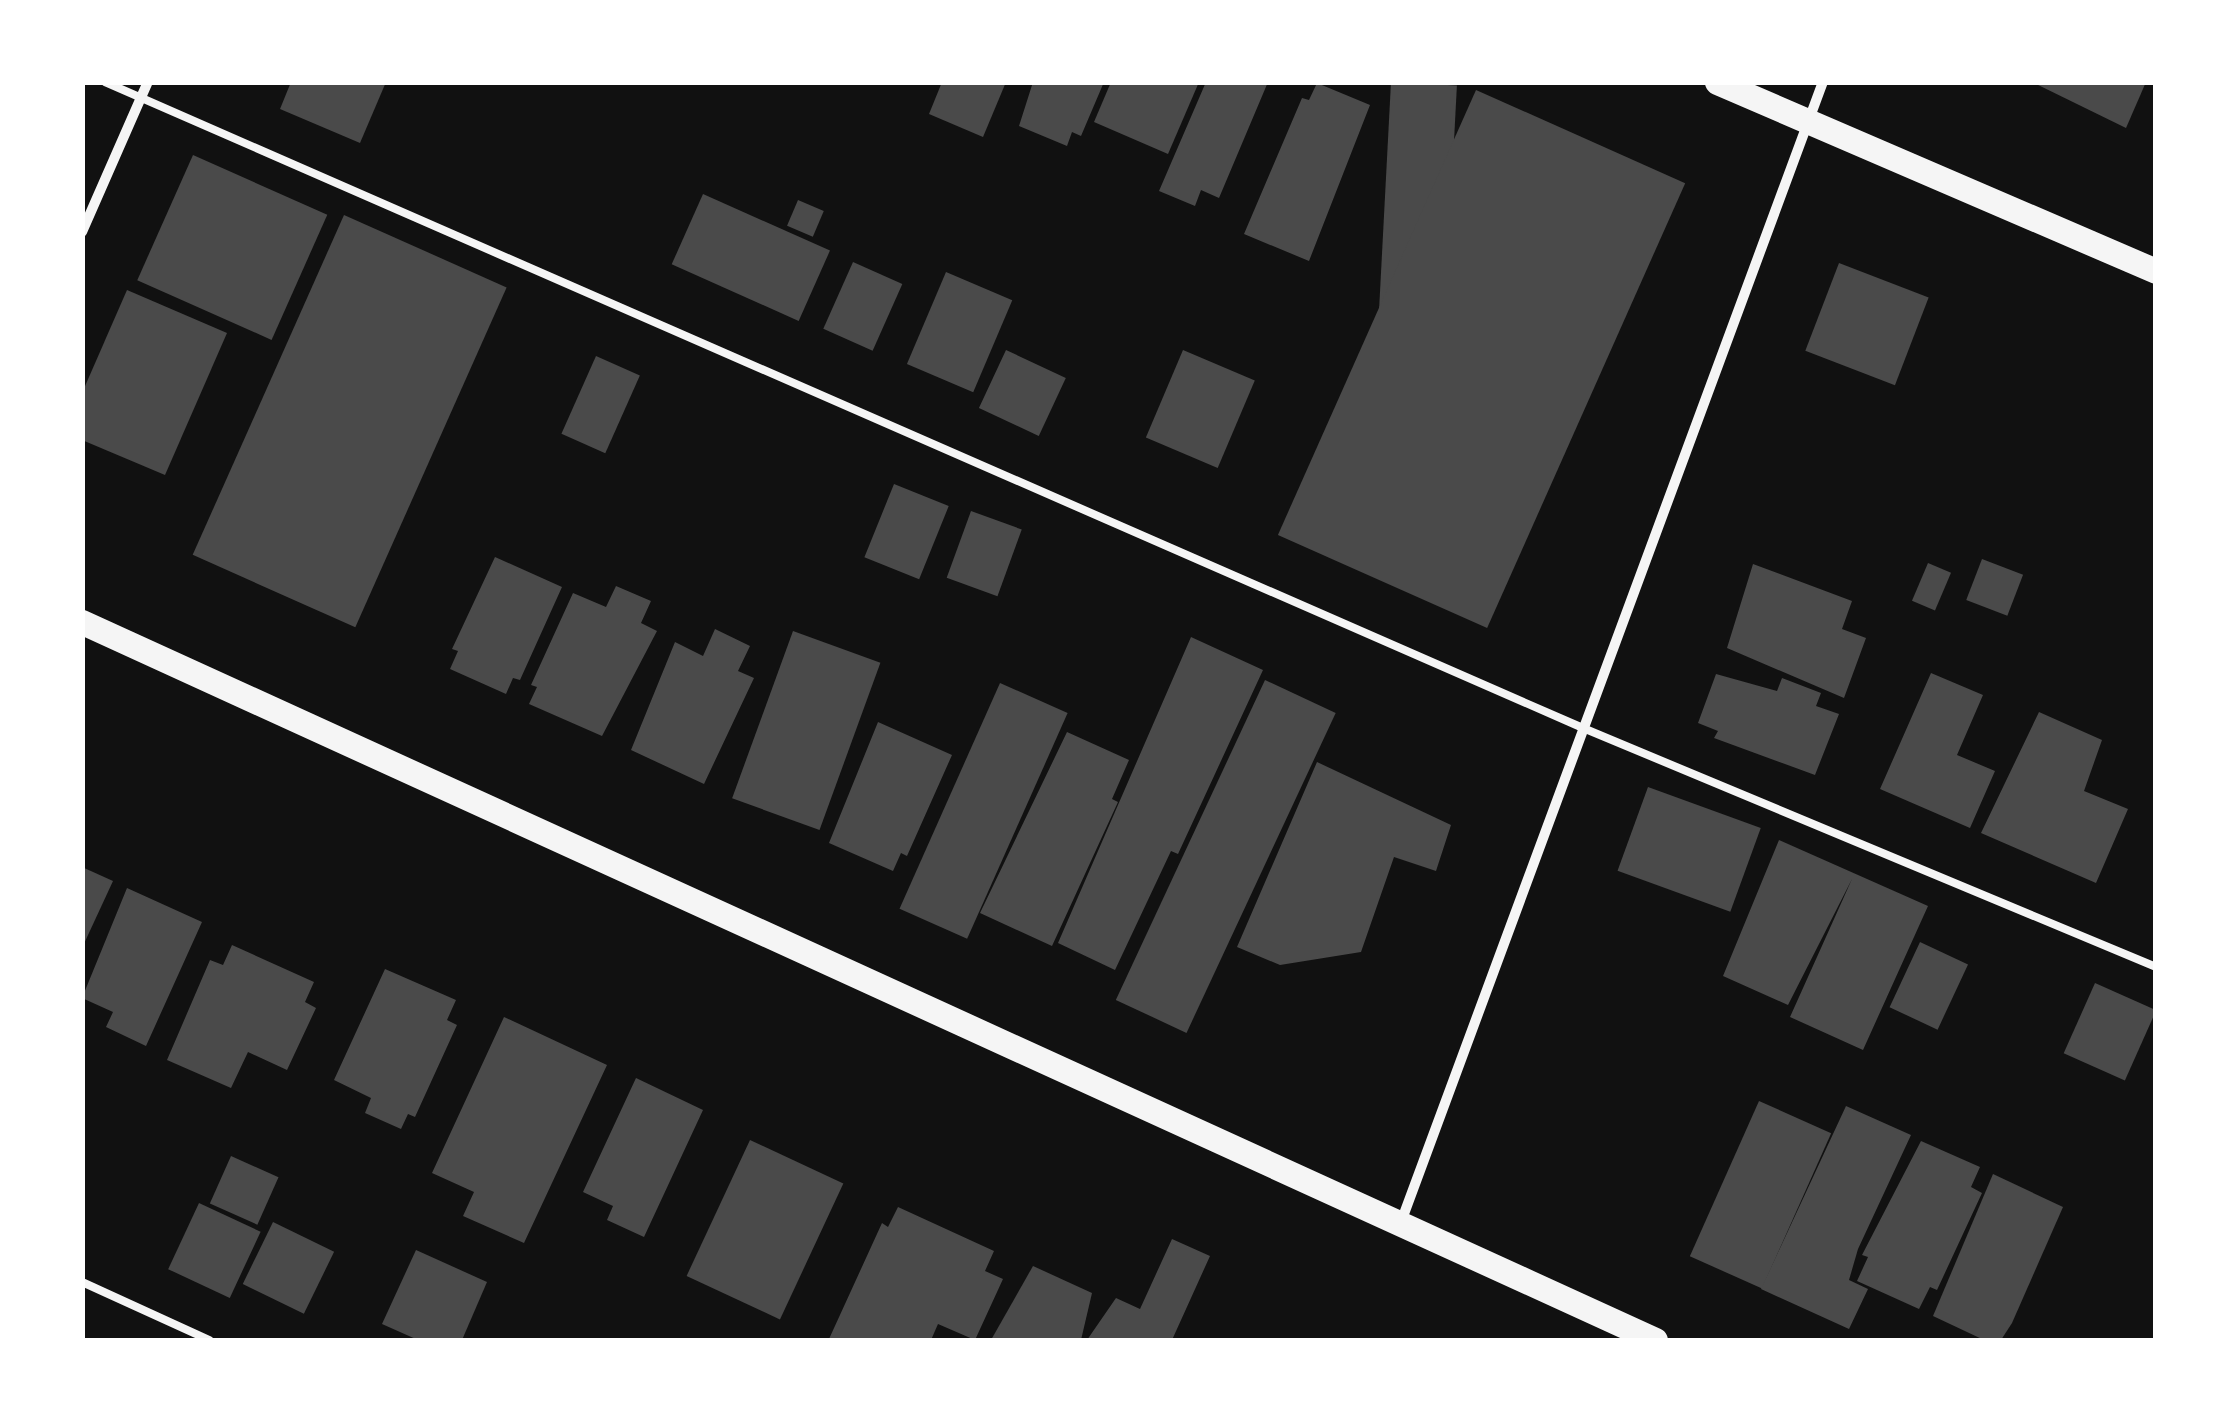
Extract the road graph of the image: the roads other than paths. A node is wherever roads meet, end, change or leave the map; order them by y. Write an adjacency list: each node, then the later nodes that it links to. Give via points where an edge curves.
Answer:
1 (106, 82): 5 (lane)
2 (148, 82): 5 (street)
3 (1717, 82): 6 (main road)
4 (1823, 82): 6 (street)
5 (141, 98): 7 (street); 10 (lane)
6 (1808, 122): 8 (main road); 10 (street)
7 (82, 232)
8 (2156, 271)
9 (82, 622): 12 (main road)
10 (1583, 728): 11 (lane); 12 (street)
11 (2156, 967)
12 (1400, 1223): 15 (main road)
13 (82, 1282): 14 (lane)
14 (209, 1340)
15 (1655, 1340)

